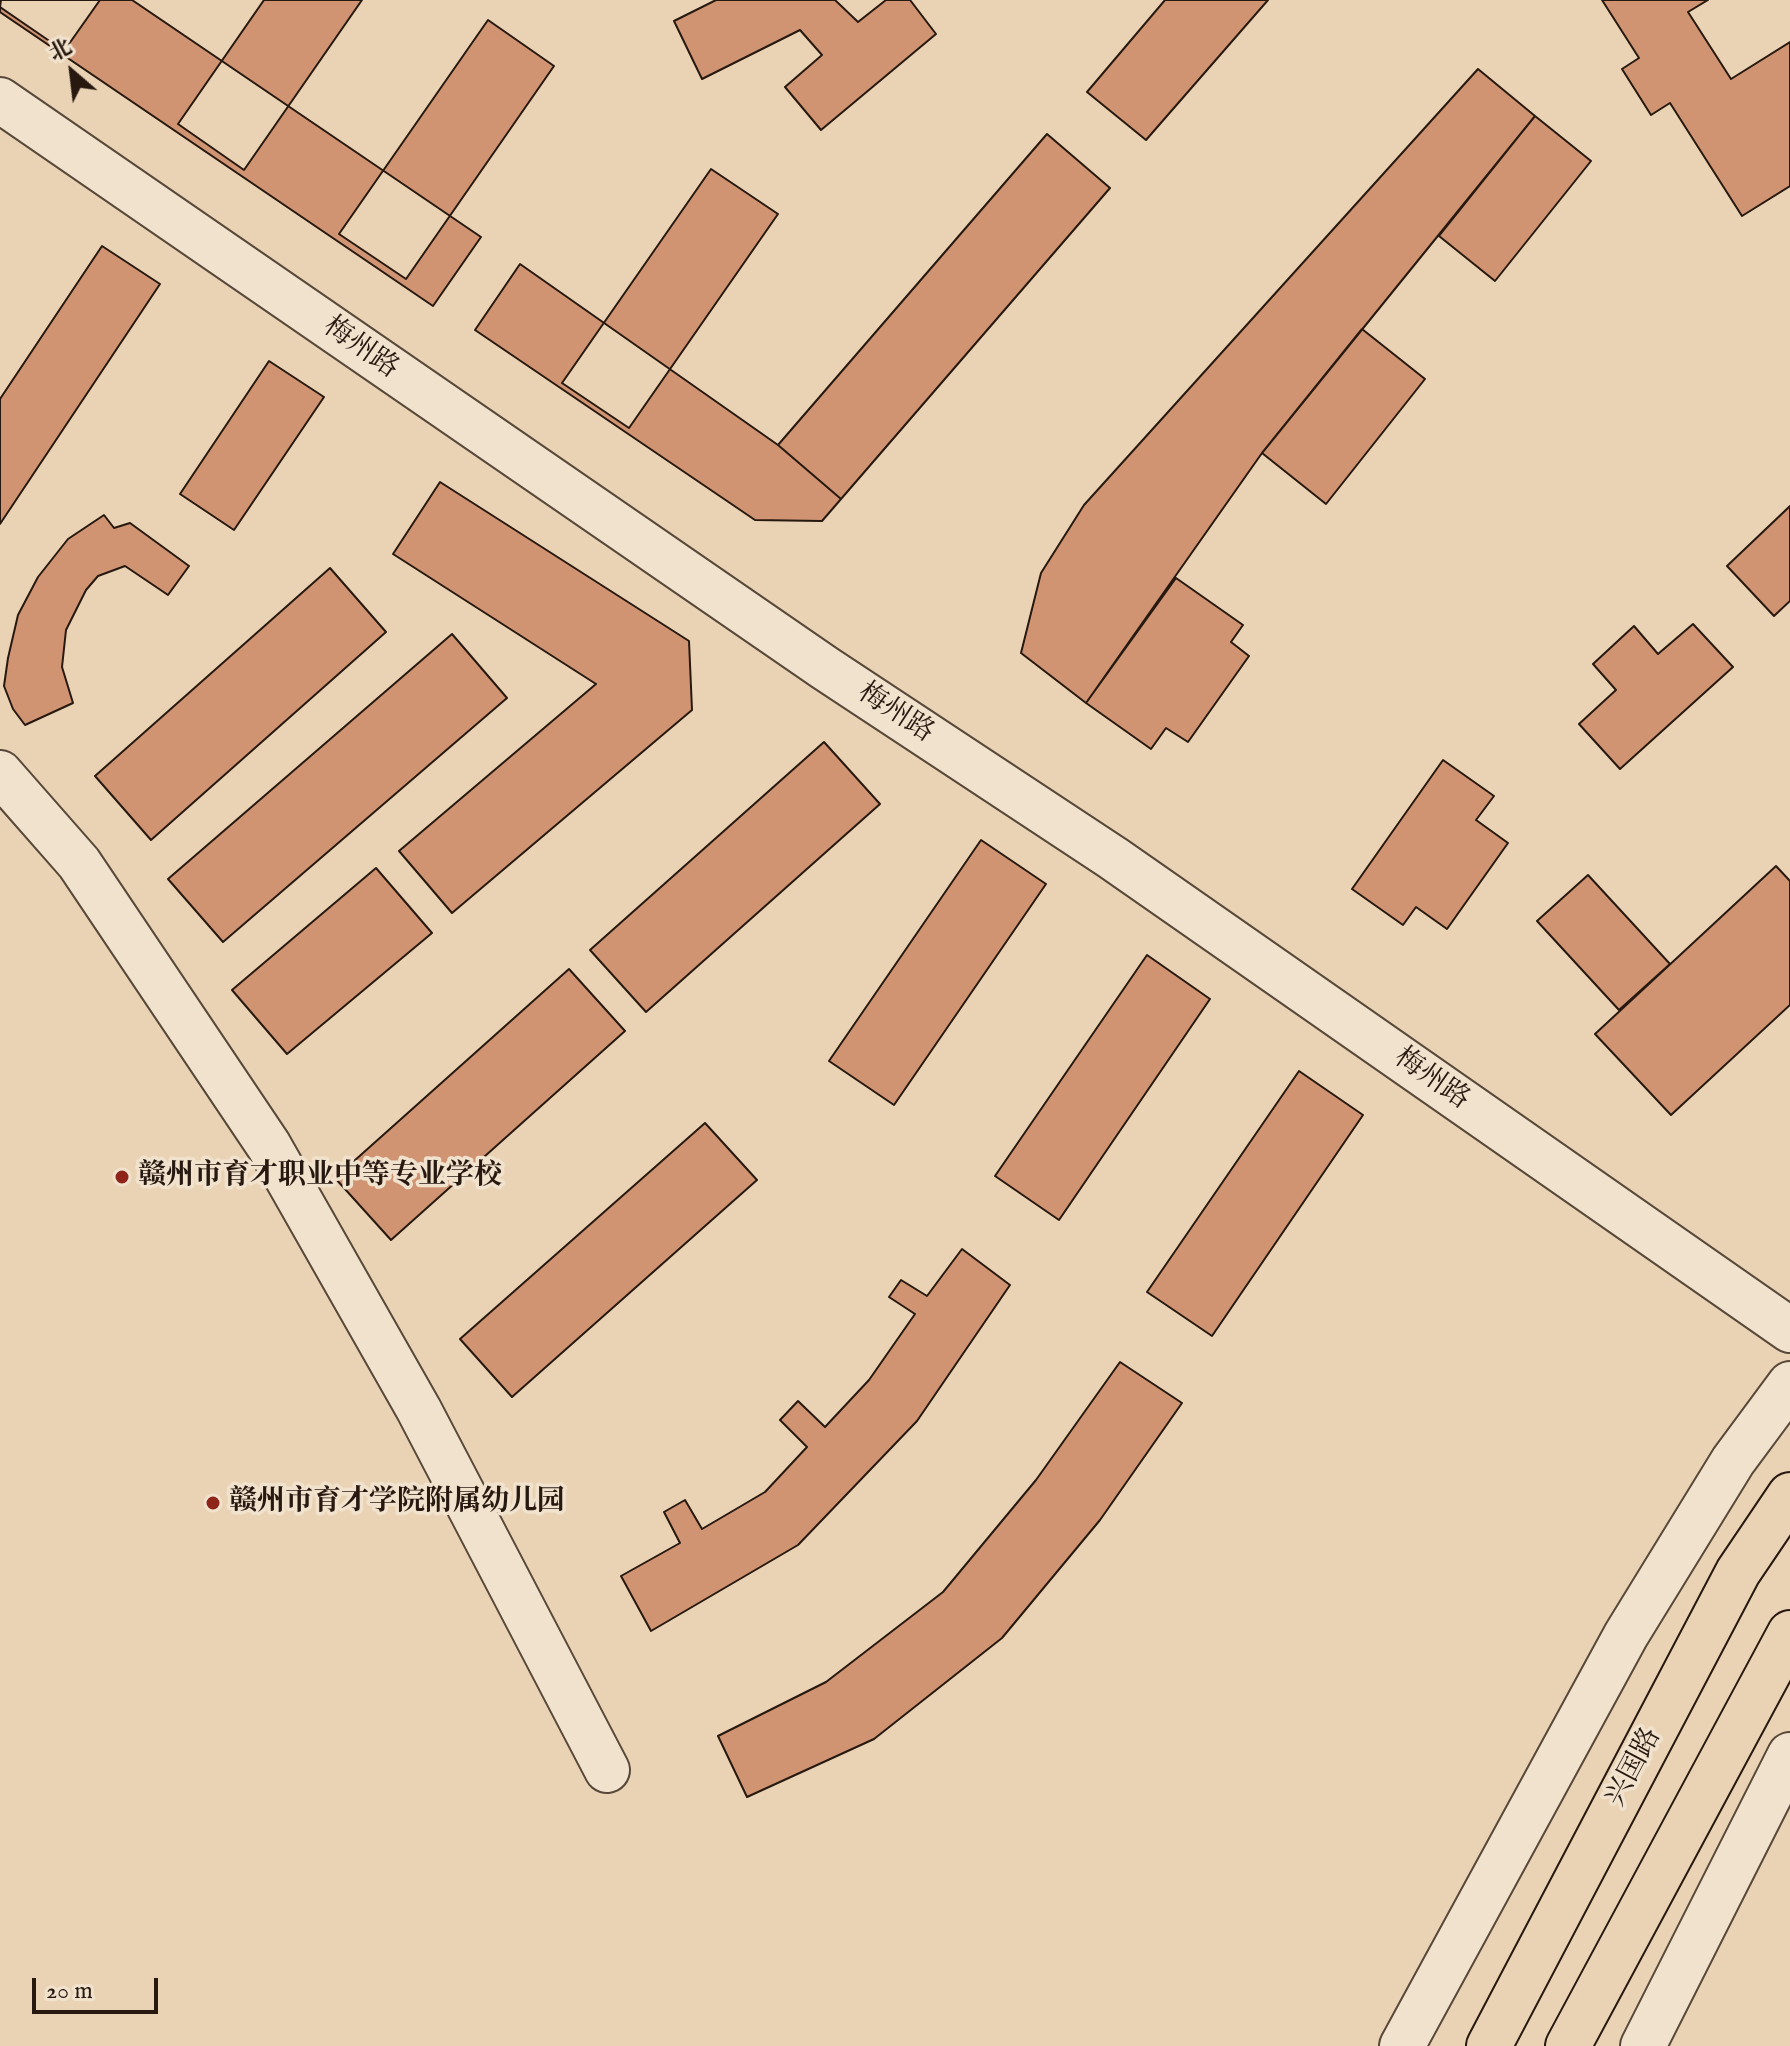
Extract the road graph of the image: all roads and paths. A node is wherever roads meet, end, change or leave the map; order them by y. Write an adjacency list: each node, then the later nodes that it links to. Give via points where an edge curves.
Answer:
1 (0, 100): 3 (street, 梅州路, via 812,659 1113,858)
2 (0, 773): 8 (street, via 79,863 269,1146 419,1410)
3 (1790, 1330)
4 (1790, 1384): 9 (street, via 1733,1461 1626,1635)
5 (1790, 1495): 10 (main road, 兴国路, via 1738,1572)
6 (1790, 1633): 11 (main road)
7 (1790, 1755): 12 (street)
8 (607, 1770)
9 (1402, 2046)
10 (1489, 2046)
11 (1568, 2046)
12 (1643, 2046)

